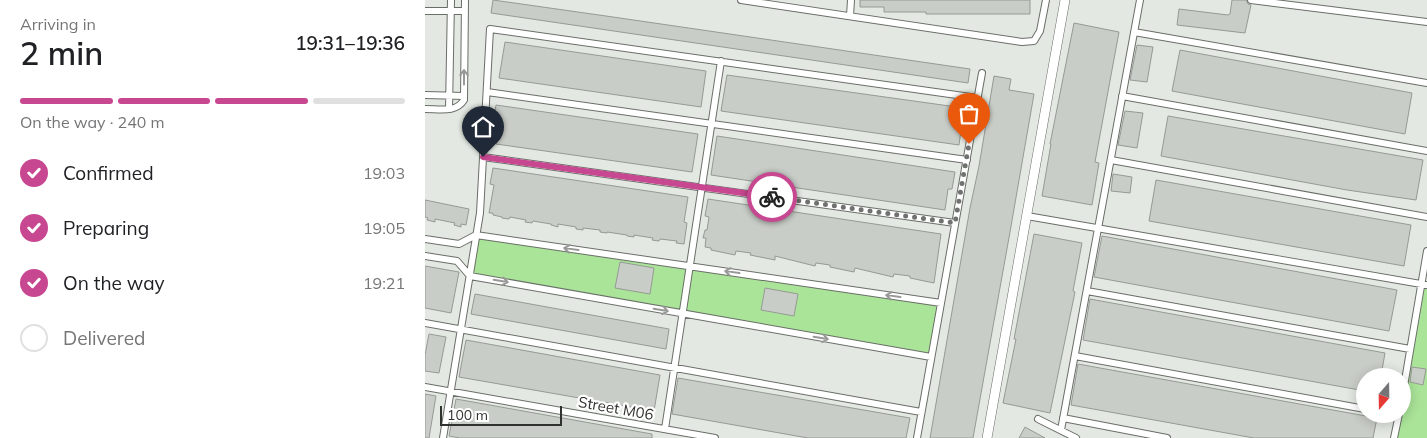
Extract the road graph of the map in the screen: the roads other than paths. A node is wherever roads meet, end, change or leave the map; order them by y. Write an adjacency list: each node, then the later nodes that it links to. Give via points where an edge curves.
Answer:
1 (451, 0): 11 (street)
2 (465, 0): 10 (street)
3 (741, 0): 12 (street)
4 (851, 0): 12 (street)
5 (1046, 0): 12 (street, via 1040,31 1034,41 1022,42)
6 (1065, 0): 32 (street)
7 (1140, 0): 14 (street)
8 (1251, 0): 13 (street)
9 (425, 11): 11 (street)
10 (465, 11): 11 (street); 21 (street, one-way to 10)
11 (451, 12): 20 (street)
12 (850, 16)
13 (1427, 22)
14 (1134, 32): 17 (street); 22 (street)
15 (721, 61): 18 (street, via 491,29); 23 (street); 26 (street)
16 (982, 73): 23 (street)
17 (1427, 83)
18 (487, 92): 26 (street); 28 (street)
19 (425, 95): 20 (street)
20 (450, 96): 21 (street); 25 (street)
21 (464, 96): 25 (street, via 460,106)
22 (1122, 96): 27 (street); 30 (street)
23 (978, 98): 29 (street)
24 (425, 108): 25 (street)
25 (449, 109)
26 (711, 124): 29 (street); 31 (street)
27 (1427, 151)
28 (483, 157): 31 (street); 36 (street)
29 (967, 160): 34 (street)
30 (1111, 160): 33 (street); 35 (street)
31 (702, 188): 34 (street); 40 (street)
32 (1027, 216): 35 (street); 65 (street)
33 (1427, 217)
34 (955, 223): 44 (street)
35 (1098, 229): 42 (street); 43 (street)
36 (476, 235): 37 (street, via 459,244); 40 (street, one-way to 36); 41 (street)
37 (425, 239)
38 (1427, 251): 42 (street)
39 (425, 256): 41 (street, via 457,261)
40 (690, 266): 44 (street, one-way to 40); 45 (street)
41 (470, 276): 45 (street, one-way to 45); 47 (street)
42 (1424, 284): 48 (street)
43 (1087, 291): 48 (street); 49 (street)
44 (941, 303): 50 (street)
45 (682, 313): 50 (street, one-way to 50); 51 (street)
46 (425, 323): 47 (street)
47 (461, 330): 51 (street); 54 (street)
48 (1410, 349): 52 (street)
49 (1075, 356): 55 (street); 57 (street)
50 (931, 357): 56 (street)
51 (674, 368): 56 (street); 60 (street)
52 (1407, 368)
53 (425, 387): 54 (street, Street M06)
54 (451, 391): 60 (street, Street M06); 62 (street)
55 (1356, 407)
56 (921, 412): 64 (street)
57 (1063, 418): 61 (street); 67 (street)
58 (1038, 419): 61 (street)
59 (1397, 423): 68 (street)
60 (665, 429): 63 (street, Street M06)
61 (1061, 430): 66 (street)
62 (443, 438)
63 (715, 438)
64 (917, 438)
65 (987, 438)
66 (1076, 438)
67 (1167, 438)
68 (1394, 438)

